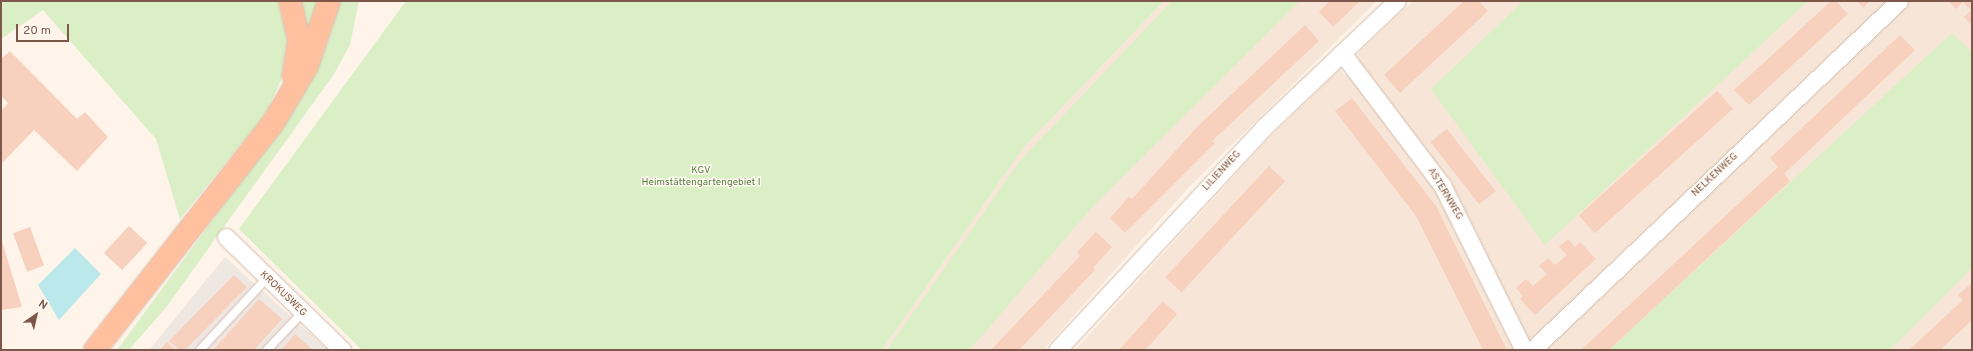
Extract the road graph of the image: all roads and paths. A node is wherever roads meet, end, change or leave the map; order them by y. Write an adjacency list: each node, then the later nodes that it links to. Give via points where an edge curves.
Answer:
1 (290, 1): 6 (highway, via 297,21 298,44)
2 (328, 1): 6 (highway, via 312,54)
3 (1396, 1): 5 (street, LILIENWEG)
4 (1899, 1): 16 (street, NELKENWEG)
5 (1342, 53): 14 (street, LILIENWEG, via 1239,154); 15 (street, ASTERNWEG, via 1442,185)
6 (283, 107): 11 (highway, via 250,156)
7 (226, 237): 8 (street, KROKUSWEG)
8 (267, 278): 9 (street, KROKUSWEG); 12 (lane)
9 (302, 313): 10 (street, KROKUSWEG); 13 (lane)
10 (338, 349)
11 (95, 350)
12 (200, 350)
13 (267, 350)
14 (1057, 350)
15 (1524, 350)
16 (1532, 350)

